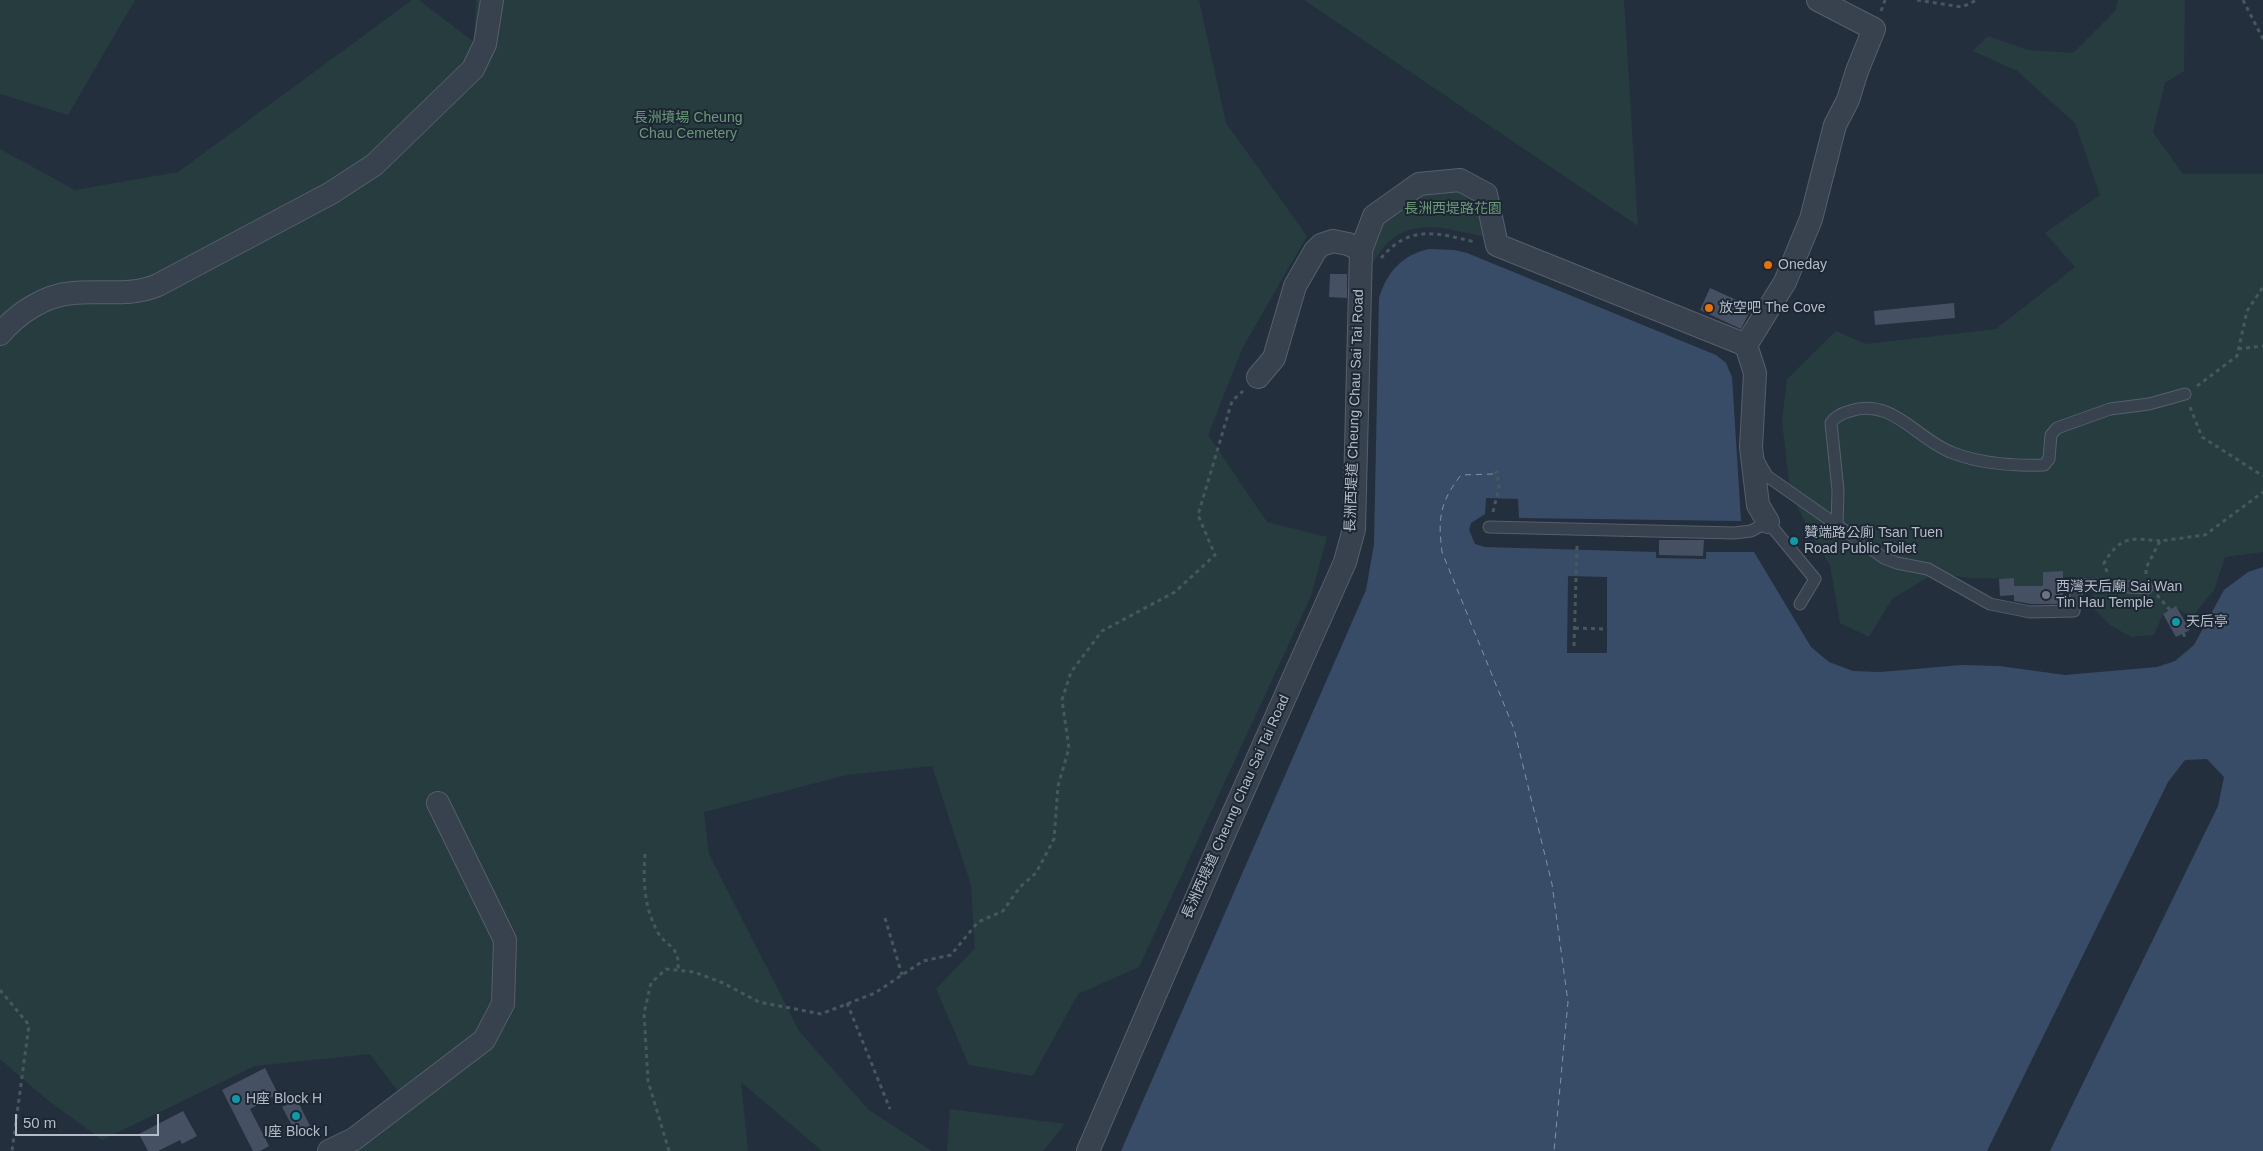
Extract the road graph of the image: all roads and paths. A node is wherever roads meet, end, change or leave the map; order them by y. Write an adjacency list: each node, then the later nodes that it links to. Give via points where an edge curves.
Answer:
1 (492, 0): 10 (street, via 485,44 469,74 385,156 357,178 158,285 127,293 74,292 53,297 25,312)
2 (1818, 0): 11 (street, via 1874,29 1848,100 1835,125 1811,219 1785,282)
3 (1917, 0): 4 (path, via 1962,7)
4 (1977, 0)
5 (2243, 0): 6 (path)
6 (2263, 40)
7 (1497, 245): 8 (path, via 1426,232); 8 (street, 長洲西堤道 Cheung Chau Sai Tai Road, via 1486,194 1460,180 1419,184 1374,216); 11 (street)
8 (1370, 255): 14 (street, via 1348,244 1333,241 1315,251 1295,286 1274,358); 44 (street, 長洲西堤道 Cheung Chau Sai Tai Road, via 1354,529 1345,562)
9 (2263, 288): 13 (path, via 2247,311)
10 (0, 334)
11 (1746, 345): 16 (street, via 1755,373)
12 (2263, 346): 13 (path)
13 (2238, 349): 15 (path, via 2237,356)
14 (1258, 377): 37 (path, via 1232,400 1198,515 1215,555 1175,592 1102,631 1071,672 1062,700 1070,748 1058,786 1054,839 1036,873 1020,887 1003,911 978,922 951,955 923,961)
15 (2185, 394): 18 (path, via 2202,437); 21 (lane, via 2149,404 2110,409 2058,428 2051,435 2049,459 2044,465 2005,465 1954,454 1928,441 1900,418 1881,410 1858,409 1844,413 1834,419 1831,427 1838,490)
16 (1751, 447): 20 (street, via 1758,505); 21 (lane, via 1767,476)
17 (1493, 474): 22 (path, via 1497,472 1499,487)
18 (2263, 476)
19 (2263, 492): 23 (path, via 2205,535)
20 (1768, 522): 22 (lane, via 1751,531 1734,533); 28 (lane, via 1815,578)
21 (1837, 526): 26 (lane, via 1891,561 1928,569 1990,604 2030,612 2074,611 2077,584)
22 (1489, 528)
23 (2160, 541): 25 (path, via 2132,538 2112,551 2104,563); 26 (path, via 2146,568)
24 (1578, 546): 30 (path)
25 (2108, 571)
26 (2147, 588)
27 (2163, 600): 29 (path)
28 (1800, 604)
29 (2170, 610)
30 (1575, 628): 31 (path); 32 (path)
31 (1603, 629)
32 (1574, 646)
33 (438, 803): 42 (street, via 504,940 504,1004 484,1040 354,1139)
34 (645, 854): 36 (path, via 645,895 650,915 659,933 673,946 679,961)
35 (885, 918): 37 (path)
36 (678, 970): 39 (path, via 694,972 723,983 759,1002 820,1014); 43 (path, via 666,969 651,983 644,1013 648,1081)
37 (902, 975): 39 (path, via 875,993)
38 (0, 990): 41 (path, via 29,1025)
39 (847, 1004): 40 (path)
40 (890, 1109)
41 (12, 1151)
42 (329, 1151)
43 (668, 1151)
44 (1088, 1151)

